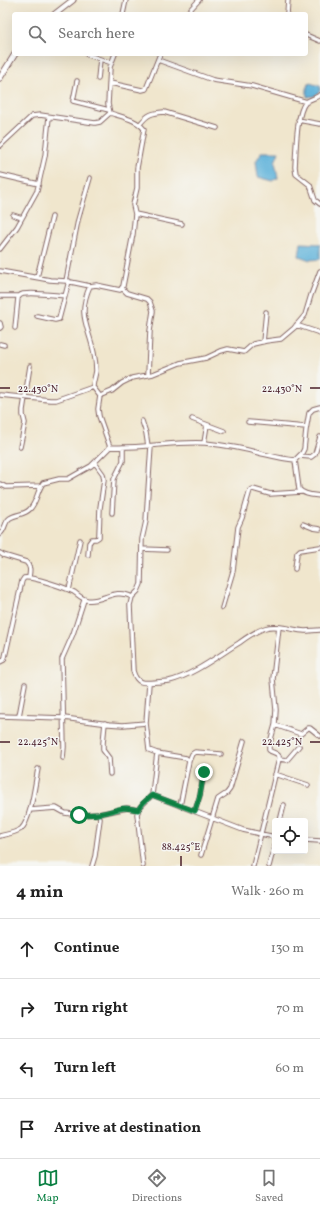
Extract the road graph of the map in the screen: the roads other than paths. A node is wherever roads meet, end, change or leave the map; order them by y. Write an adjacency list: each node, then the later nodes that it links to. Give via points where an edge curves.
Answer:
1 (126, 0): 6 (street)
2 (199, 0): 7 (street)
3 (288, 0): 8 (street)
4 (71, 1): 5 (main road)
5 (57, 12)
6 (123, 12)
7 (188, 12)
8 (287, 12)
9 (308, 36): 10 (street)
10 (320, 41)
11 (14, 56): 18 (main road)
12 (91, 56): 15 (street)
13 (114, 56): 17 (street)
14 (159, 56): 16 (street)
15 (100, 59): 17 (street); 19 (street)
16 (158, 60): 21 (street, via 144,90); 23 (street, via 213,80 256,87)
17 (112, 63): 21 (street)
18 (0, 78)
19 (98, 79)
20 (77, 81): 24 (street, via 73,101)
21 (110, 83): 24 (street)
22 (320, 95): 23 (street)
23 (307, 102): 26 (street)
24 (110, 112): 25 (street, via 100,122 95,123); 27 (street)
25 (49, 117): 30 (street, via 32,116); 33 (street)
26 (298, 120): 28 (street); 34 (street, via 295,170 299,177 309,183 314,200)
27 (140, 124): 29 (street, via 148,115 164,112); 35 (street, via 144,129 133,205)
28 (320, 124)
29 (217, 128)
30 (0, 146)
31 (0, 175): 33 (street)
32 (90, 178): 44 (street, via 78,220)
33 (39, 184): 38 (street, via 34,199)
34 (320, 204)
35 (135, 214): 39 (street); 46 (street)
36 (13, 215): 38 (street)
37 (52, 217): 43 (street)
38 (22, 218): 40 (street)
39 (182, 224)
40 (0, 249)
41 (0, 271): 43 (street)
42 (320, 271): 53 (street, via 305,315)
43 (37, 277): 44 (street)
44 (68, 281): 45 (street); 49 (street)
45 (90, 286): 46 (street, via 120,290); 60 (street, via 85,297 84,318 94,353 96,370)
46 (122, 288): 59 (street, via 127,293 149,300 152,306)
47 (0, 296): 48 (street)
48 (19, 296): 49 (street); 55 (street)
49 (66, 296): 51 (street, via 58,320)
50 (266, 312): 57 (street)
51 (37, 316)
52 (0, 323): 54 (street)
53 (296, 325): 56 (street); 57 (street, via 281,339)
54 (0, 328)
55 (15, 328)
56 (320, 333)
57 (263, 342): 59 (street, via 252,344 244,352 221,351 206,358 180,363)
58 (30, 366): 63 (street)
59 (148, 374): 62 (street, via 132,378)
60 (93, 387): 62 (street); 63 (street, via 56,400)
61 (0, 395): 63 (street)
62 (100, 396): 75 (street, via 99,416)
63 (25, 398): 74 (street, via 23,415 26,423)
64 (320, 407): 69 (street, via 311,411)
65 (192, 419): 68 (street)
66 (142, 421): 73 (street)
67 (248, 422): 69 (street)
68 (207, 424): 70 (street); 72 (street)
69 (306, 427): 77 (street, via 304,449)
70 (224, 431)
71 (320, 437): 77 (street, via 315,454 311,457)
72 (204, 443): 73 (street); 78 (street)
73 (150, 446): 76 (street); 90 (street)
74 (20, 447)
75 (110, 447): 76 (street); 79 (street)
76 (123, 447): 84 (street, via 123,461 114,479)
77 (300, 456): 78 (street)
78 (295, 460): 82 (street)
79 (95, 462): 81 (street, via 68,479 50,481); 93 (street, via 104,480 99,534 89,543)
80 (0, 484): 81 (street, via 6,487)
81 (40, 486): 87 (street, via 31,509 9,519)
82 (302, 492): 83 (street); 99 (street, via 270,494 250,490 238,527 233,571)
83 (320, 496)
84 (112, 513)
85 (302, 524): 86 (street)
86 (320, 529)
87 (0, 534)
88 (80, 540): 96 (street)
89 (320, 547): 94 (street, via 300,550 297,553)
90 (142, 549): 91 (street); 97 (street, via 141,584)
91 (167, 550)
92 (0, 554): 95 (street, via 26,562 30,570)
93 (88, 555)
94 (295, 569)
95 (29, 577): 96 (street); 102 (street, via 22,581 5,657)
96 (69, 590): 98 (street)
97 (132, 597): 98 (street, via 113,594 95,600); 103 (street, via 130,611 133,671 139,681)
98 (84, 600): 107 (street, via 62,659)
99 (222, 608)
100 (279, 627): 101 (street, via 306,631); 103 (street, via 267,627 256,632 179,678); 110 (street, via 273,679)
101 (320, 630)
102 (0, 662)
103 (149, 683): 109 (street)
104 (26, 684): 106 (street)
105 (0, 716): 106 (street)
106 (19, 716): 107 (street)
107 (64, 718): 108 (street); 116 (street)
108 (105, 723): 109 (street); 121 (street, via 103,750 109,758)
109 (146, 723): 114 (street, via 149,750)
110 (275, 725): 111 (street, via 301,734 309,727); 117 (street, via 269,750 277,753)
111 (320, 736)
112 (244, 741): 131 (street, via 230,789 218,799)
113 (299, 746): 117 (street, via 287,760)
114 (157, 753): 118 (street, via 186,758); 124 (street)
115 (221, 754): 118 (street, via 195,752)
116 (63, 758)
117 (279, 759): 122 (street)
118 (189, 761): 126 (street)
119 (38, 769): 127 (street)
120 (204, 772): 129 (street)
121 (110, 774)
122 (275, 774): 123 (street); 133 (street)
123 (308, 785)
124 (152, 795): 126 (street); 128 (street)
125 (284, 805): 132 (street)
126 (180, 806): 129 (street)
127 (30, 810): 130 (street, via 56,808 79,815); 134 (street, via 21,829)
128 (138, 810): 130 (street, via 122,808); 141 (street)
129 (195, 811): 131 (street)
130 (99, 814): 140 (street)
131 (211, 818): 133 (street); 139 (street)
132 (281, 818)
133 (260, 834): 135 (street); 142 (street)
134 (0, 836)
135 (272, 836)
136 (308, 840): 137 (street)
137 (320, 841)
138 (272, 854): 143 (street)
139 (201, 855)
140 (92, 866)
141 (143, 866)
142 (253, 866)
143 (269, 866)

